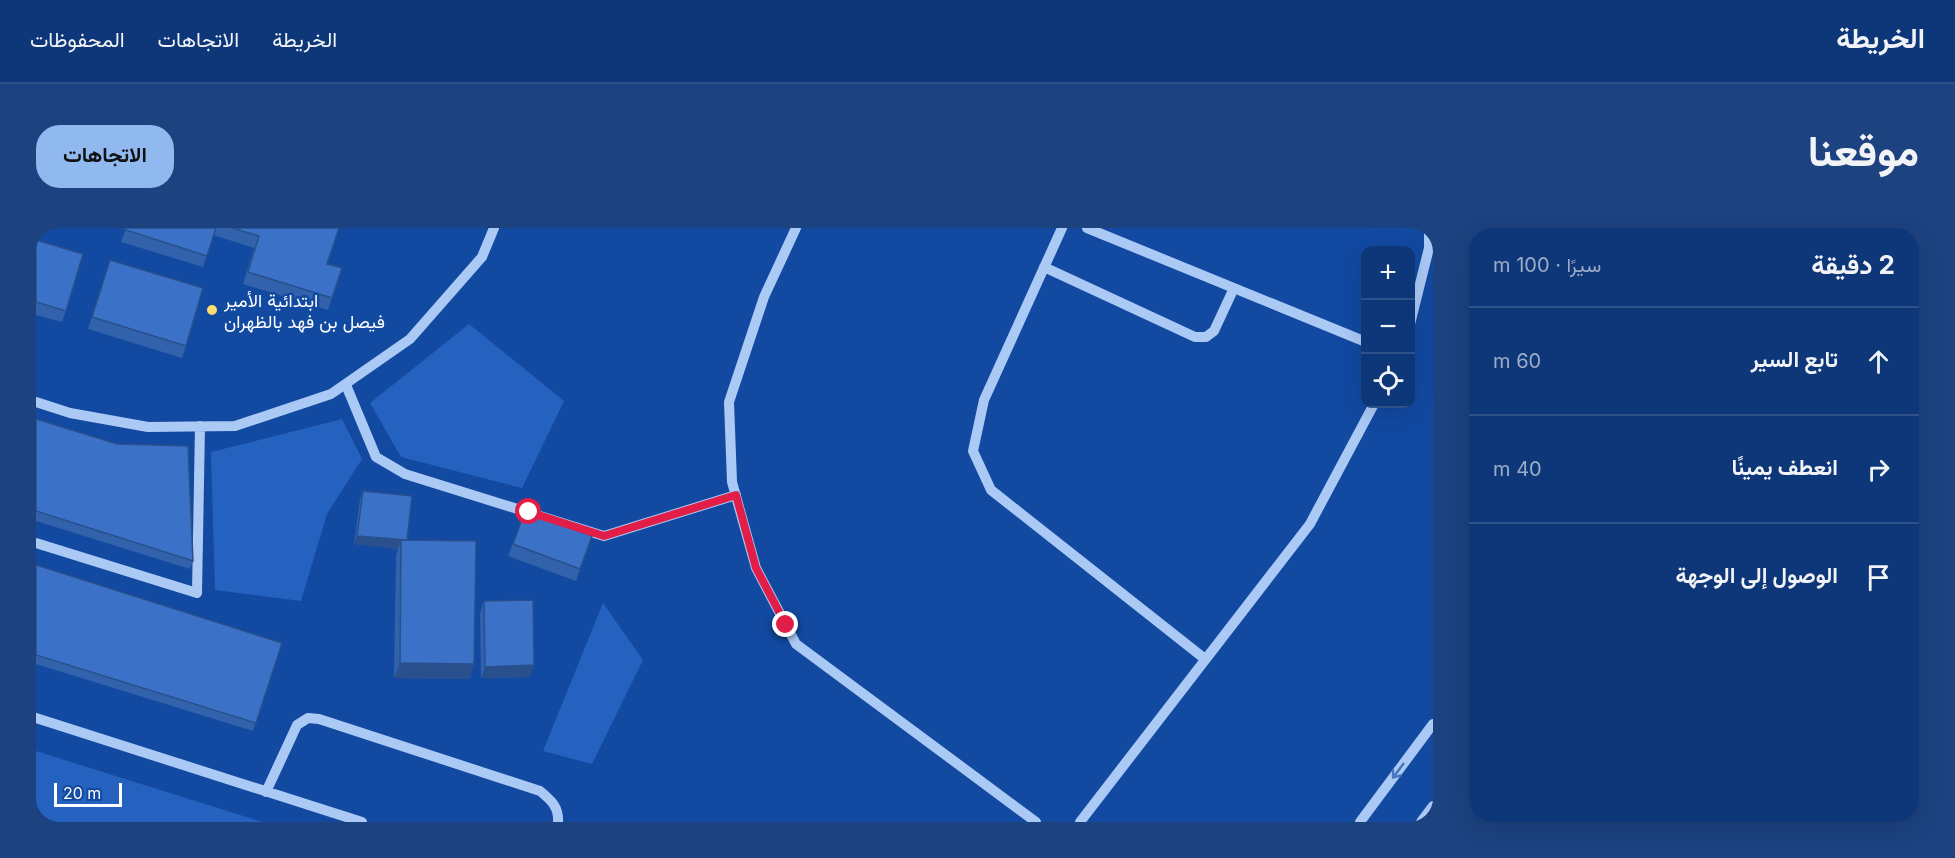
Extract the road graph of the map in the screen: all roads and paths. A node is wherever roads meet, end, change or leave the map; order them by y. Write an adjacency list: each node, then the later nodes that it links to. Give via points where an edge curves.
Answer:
1 (494, 228): 10 (street, via 482,257 410,339)
2 (796, 228): 14 (street, via 764,297 729,402 732,482)
3 (1062, 228): 6 (street)
4 (1087, 228): 7 (street)
5 (1429, 228): 8 (street, via 1429,248)
6 (1044, 267): 7 (street, via 1196,337 1206,338 1214,332); 16 (street, via 984,400 974,451 991,490)
7 (1234, 288): 9 (street)
8 (1415, 304)
9 (1361, 340)
10 (346, 385): 13 (street, via 331,394 235,426); 14 (street, via 376,457 386,465 604,536)
11 (36, 402): 13 (street, via 70,414 148,427)
12 (1372, 408): 16 (street, via 1310,524)
13 (201, 426): 15 (street, via 197,593)
14 (736, 495): 23 (street, via 756,568 796,644)
15 (36, 543)
16 (1205, 659): 24 (street)
17 (36, 718): 19 (street)
18 (1433, 724): 25 (street, one-way to 25)
19 (266, 792): 21 (street); 22 (street, via 297,725 308,718 319,719 540,790 554,802)
20 (1433, 806): 26 (street)
21 (362, 822)
22 (558, 822)
23 (1036, 822)
24 (1080, 822)
25 (1360, 822)
26 (1421, 822)

